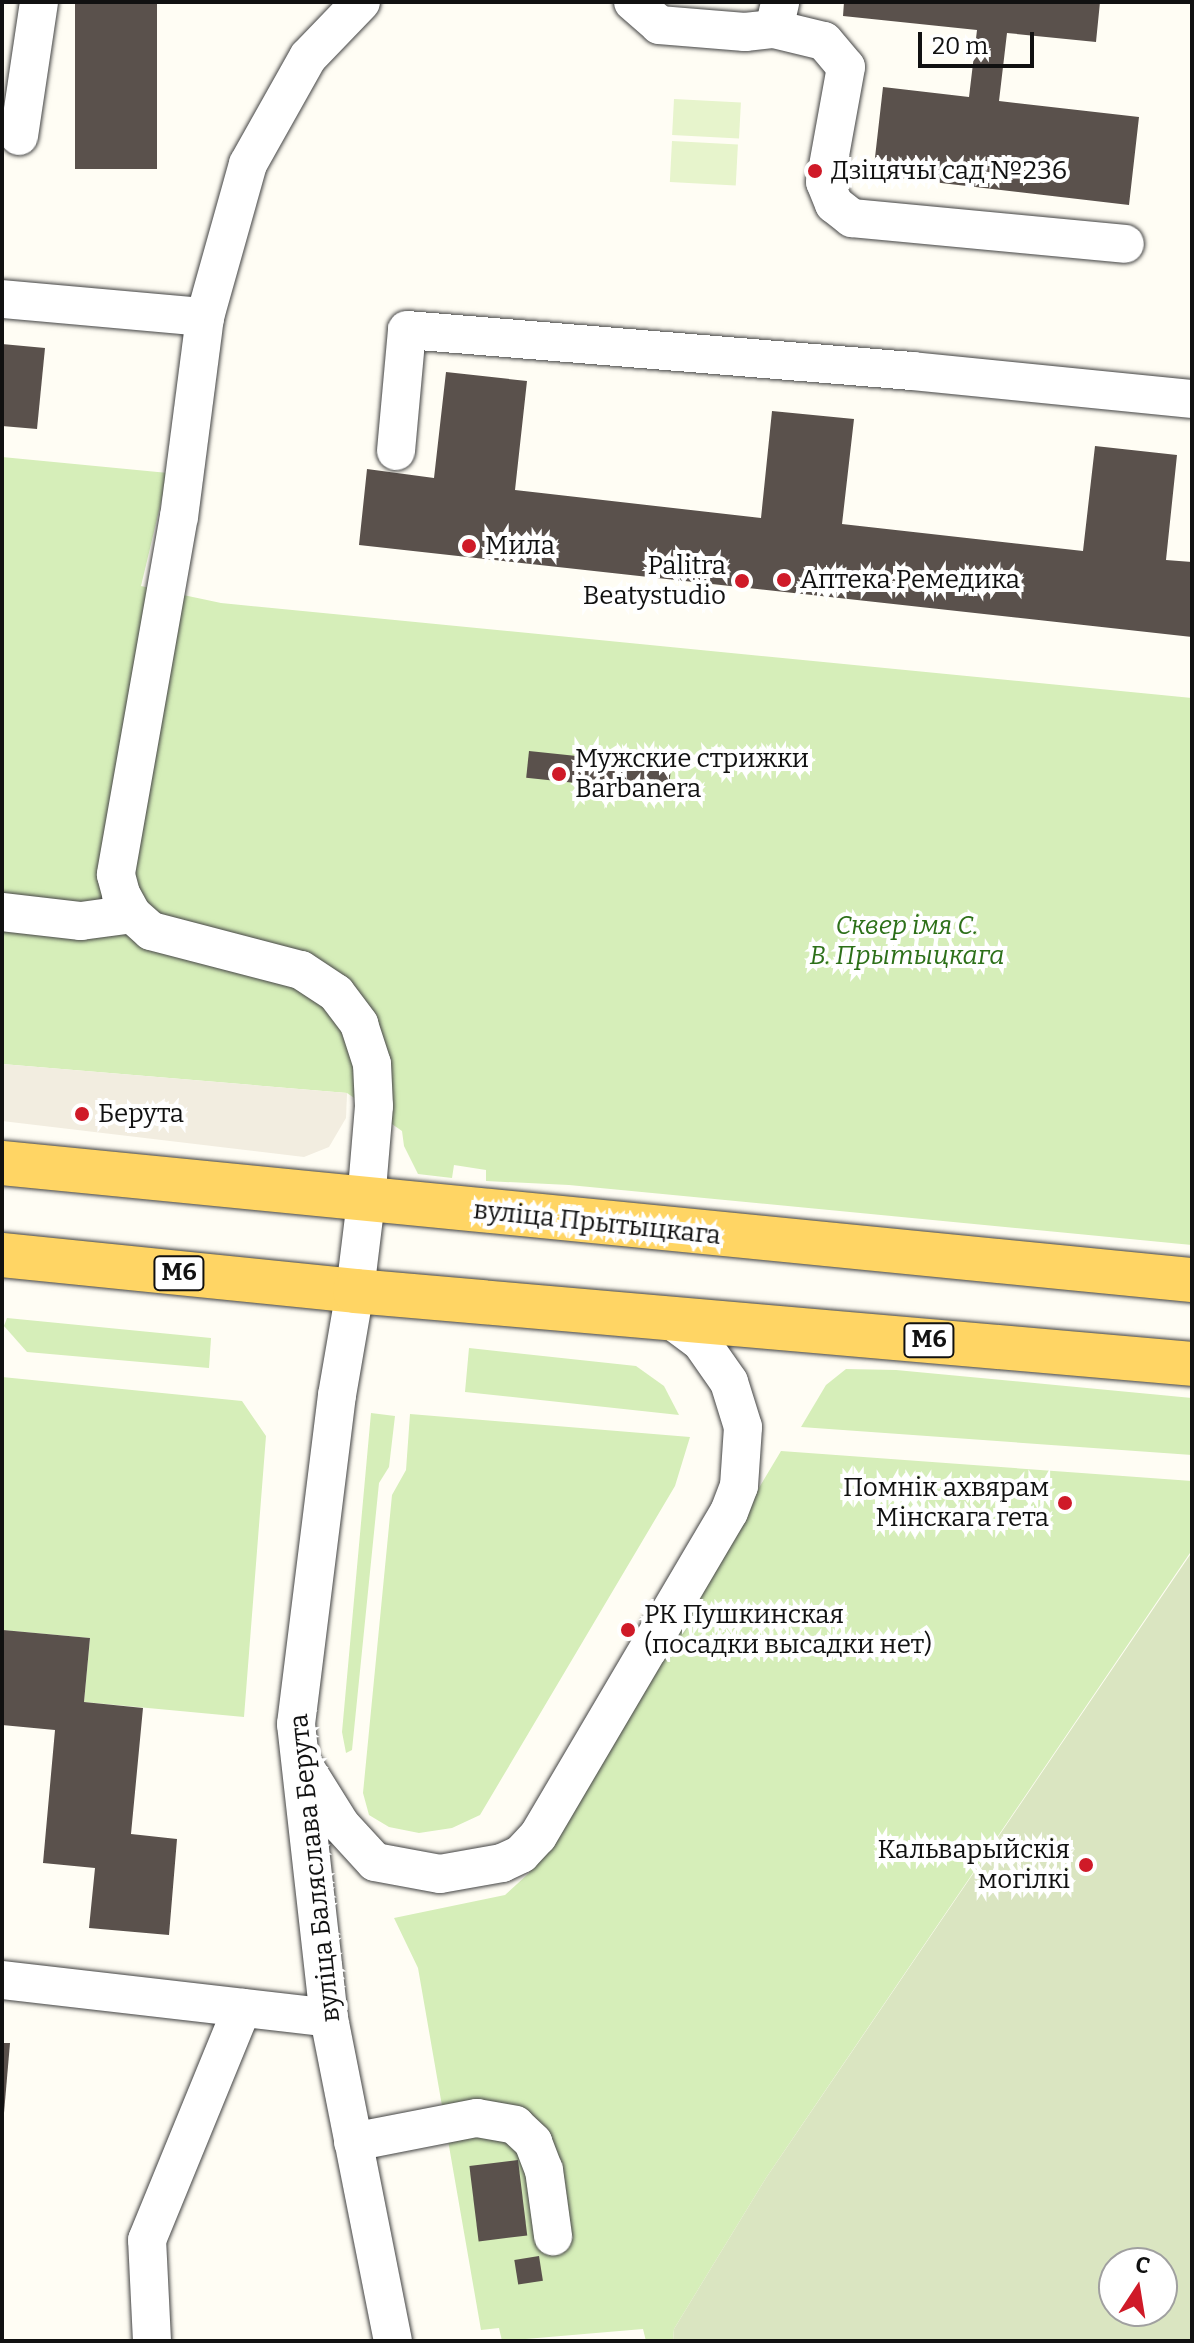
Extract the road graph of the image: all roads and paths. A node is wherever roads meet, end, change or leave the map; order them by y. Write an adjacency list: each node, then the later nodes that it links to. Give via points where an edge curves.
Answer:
1 (39, 2): 5 (street)
2 (361, 2): 8 (street, via 308,57 248,164)
3 (633, 2): 4 (street, via 659,25 745,32)
4 (777, 15): 6 (street, via 824,41 846,67 825,182 834,204 852,218)
5 (19, 136)
6 (1125, 244)
7 (2, 299): 8 (street)
8 (205, 317): 12 (street, via 179,516 116,875)
9 (1192, 399): 10 (street, via 407,330)
10 (396, 451)
11 (2, 912): 12 (street, via 81,921)
12 (132, 914): 14 (street, вуліца Баляслава Берута, via 151,931 301,970 349,1008 372,1064)
13 (2, 1163): 14 (main road, вуліца Прытыцкага)
14 (366, 1201): 16 (main road, вуліца Прытыцкага); 17 (street, вуліца Баляслава Берута)
15 (2, 1255): 17 (main road, М6)
16 (1192, 1280)
17 (355, 1291): 18 (main road, М6); 20 (street, вуліца Баляслава Берута, via 296,1724)
18 (666, 1316): 19 (main road, М6); 20 (street, via 701,1342 729,1382 743,1427 739,1486 729,1512 538,1836 521,1854 502,1863 440,1874 375,1862 341,1825)
19 (1192, 1364)
20 (300, 1760): 23 (street, вуліца Баляслава Берута)
21 (2, 1980): 22 (street)
22 (242, 2008): 23 (street); 26 (street, via 147,2240)
23 (329, 2018): 24 (street, вуліца Баляслава Берута)
24 (353, 2142): 25 (street, via 477,2118 515,2125 533,2142 544,2170); 27 (street, вуліца Баляслава Берута)
25 (553, 2236)
26 (152, 2341)
27 (393, 2341)

